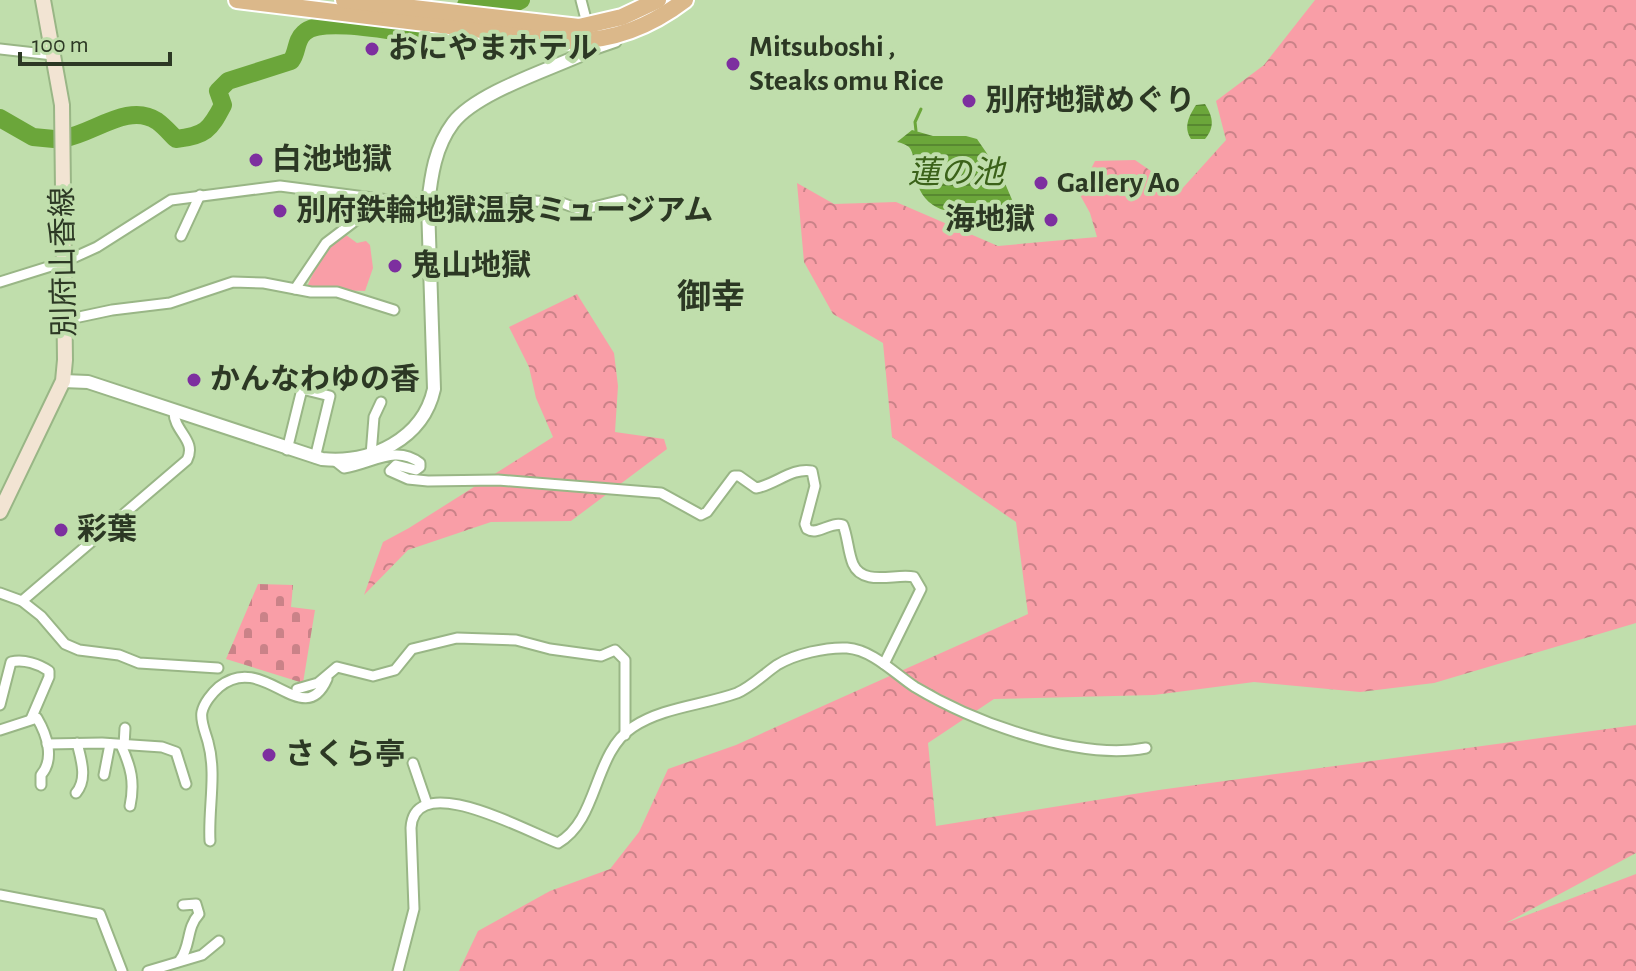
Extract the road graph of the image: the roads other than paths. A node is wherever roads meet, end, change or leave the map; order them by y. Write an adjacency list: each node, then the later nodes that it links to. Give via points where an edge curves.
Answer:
1 (43, 0): 9 (main road, 別府山香線)
2 (237, 0): 7 (highway)
3 (344, 0): 7 (highway, via 553,25)
4 (581, 0): 7 (street)
5 (658, 0): 7 (highway)
6 (685, 0): 7 (highway, via 654,22)
7 (587, 40): 13 (street, via 486,97 454,122 435,159)
8 (0, 49): 9 (street)
9 (53, 55): 15 (main road, 別府山香線, via 62,105)
10 (200, 195): 11 (street, via 280,186); 14 (street); 15 (street, via 171,200 108,242)
11 (372, 198): 13 (street); 17 (street, via 372,208 326,243)
12 (622, 200): 13 (street, via 581,210 562,203 507,199 476,209)
13 (428, 205): 24 (street, via 434,389 430,407 415,430)
14 (181, 236)
15 (64, 262): 16 (street); 19 (main road, 別府山香線)
16 (0, 282)
17 (295, 289): 18 (street, via 337,292); 19 (street, via 233,282 170,303)
18 (394, 310)
19 (65, 320): 20 (main road, 別府山香線)
20 (63, 381): 22 (street, via 88,382); 27 (main road, 別府山香線)
21 (381, 402): 24 (street, via 374,417)
22 (174, 412): 23 (street); 29 (street, via 175,423 191,445 187,460)
23 (287, 450): 25 (street); 25 (street, via 302,389 319,392 330,396)
24 (371, 455): 26 (street)
25 (315, 458): 26 (street)
26 (334, 460): 30 (street, via 344,468 398,453 420,463 416,470 396,465 390,471 408,479 661,493 701,515 734,476 756,488 812,471 815,486 807,529 843,525 859,572 914,577 921,589)
27 (0, 512)
28 (0, 593): 29 (street)
29 (22, 601): 31 (street, via 65,644 79,650 139,663)
30 (884, 664): 39 (street, via 848,648 793,656 740,692 654,718); 44 (street, via 914,686 983,721 1066,745)
31 (218, 668)
32 (328, 676): 33 (street); 39 (street, via 337,667 373,676 395,670 412,649 457,638 516,640 601,656 615,650 625,660); 52 (street, via 321,690 307,697 288,695 249,676 221,685 210,696 201,713 212,765)
33 (297, 689)
34 (0, 705): 36 (street, via 11,662 43,667 49,677)
35 (0, 715): 38 (street)
36 (31, 719): 38 (street); 41 (street, via 37,718)
37 (125, 728): 43 (street)
38 (2, 730)
39 (625, 735): 50 (street, via 609,756 578,824 558,843 458,804)
40 (77, 743): 41 (street); 42 (street); 49 (street, via 83,770)
41 (47, 744): 48 (street)
42 (110, 744): 43 (street); 46 (street)
43 (123, 745): 47 (street, via 176,752); 51 (street, via 132,772)
44 (1146, 748)
45 (413, 763): 50 (street)
46 (104, 775)
47 (186, 784)
48 (41, 785)
49 (76, 793)
50 (427, 804): 59 (street, via 411,820 414,909)
51 (130, 806)
52 (210, 841)
53 (0, 895): 57 (street, via 100,914)
54 (183, 905): 56 (street, via 196,904 199,914)
55 (219, 941): 56 (street, via 202,955)
56 (180, 960): 58 (street)
57 (122, 971)
58 (148, 971)
59 (398, 971)

